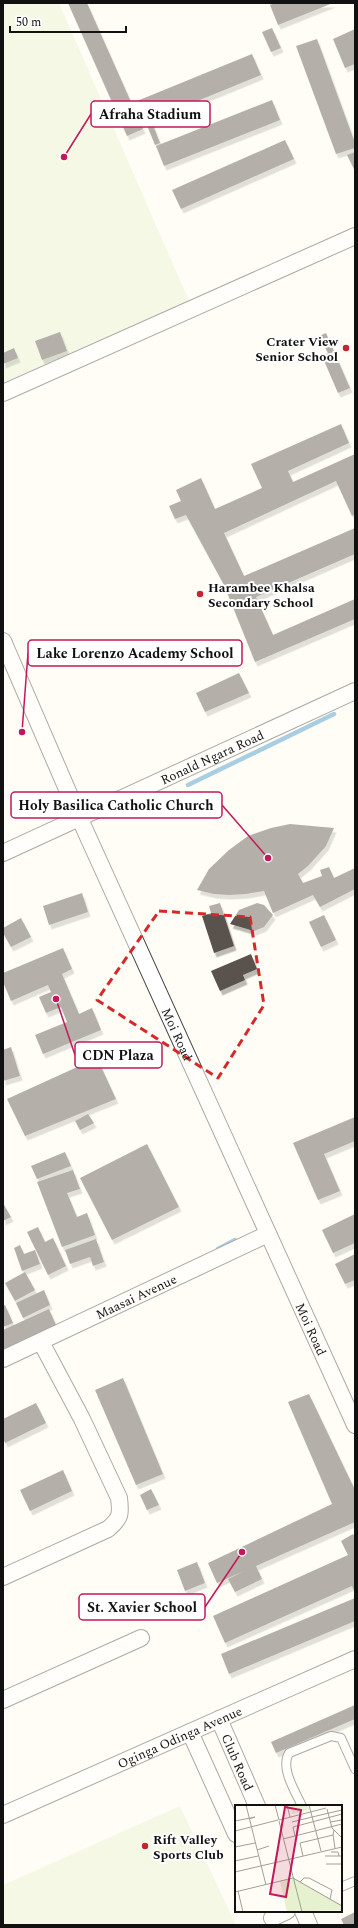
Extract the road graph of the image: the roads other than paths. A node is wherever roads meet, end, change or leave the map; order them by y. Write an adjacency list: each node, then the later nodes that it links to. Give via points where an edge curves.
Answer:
1 (355, 236): 2 (street)
2 (3, 393)
3 (3, 641): 5 (street, Moi Road)
4 (355, 691): 5 (street, Ronald Ngara Road)
5 (79, 817): 6 (street, Ronald Ngara Road); 7 (street, Moi Road)
6 (3, 852)
7 (268, 1234): 8 (street, Maasai Avenue); 10 (street, Moi Road)
8 (41, 1342): 9 (street, Maasai Avenue); 11 (street, via 82,1418 119,1498 121,1512 117,1522 108,1529)
9 (3, 1359)
10 (355, 1425)
11 (3, 1577)
12 (141, 1638): 14 (street)
13 (355, 1659): 15 (street, Oginga Odinga Avenue)
14 (3, 1700)
15 (219, 1719): 16 (street, Oginga Odinga Avenue); 18 (street, Club Road)
16 (190, 1732): 20 (street, Oginga Odinga Avenue); 21 (street)
17 (355, 1769): 19 (lane, via 341,1738 337,1736 331,1736 289,1753 286,1762 288,1772)
18 (257, 1805)
19 (302, 1805)
20 (3, 1815)
21 (235, 1832)
22 (355, 1881): 23 (lane)
23 (342, 1887)
24 (285, 1912): 26 (street)
25 (303, 1912): 27 (street)
26 (272, 1918)
27 (309, 1925)

